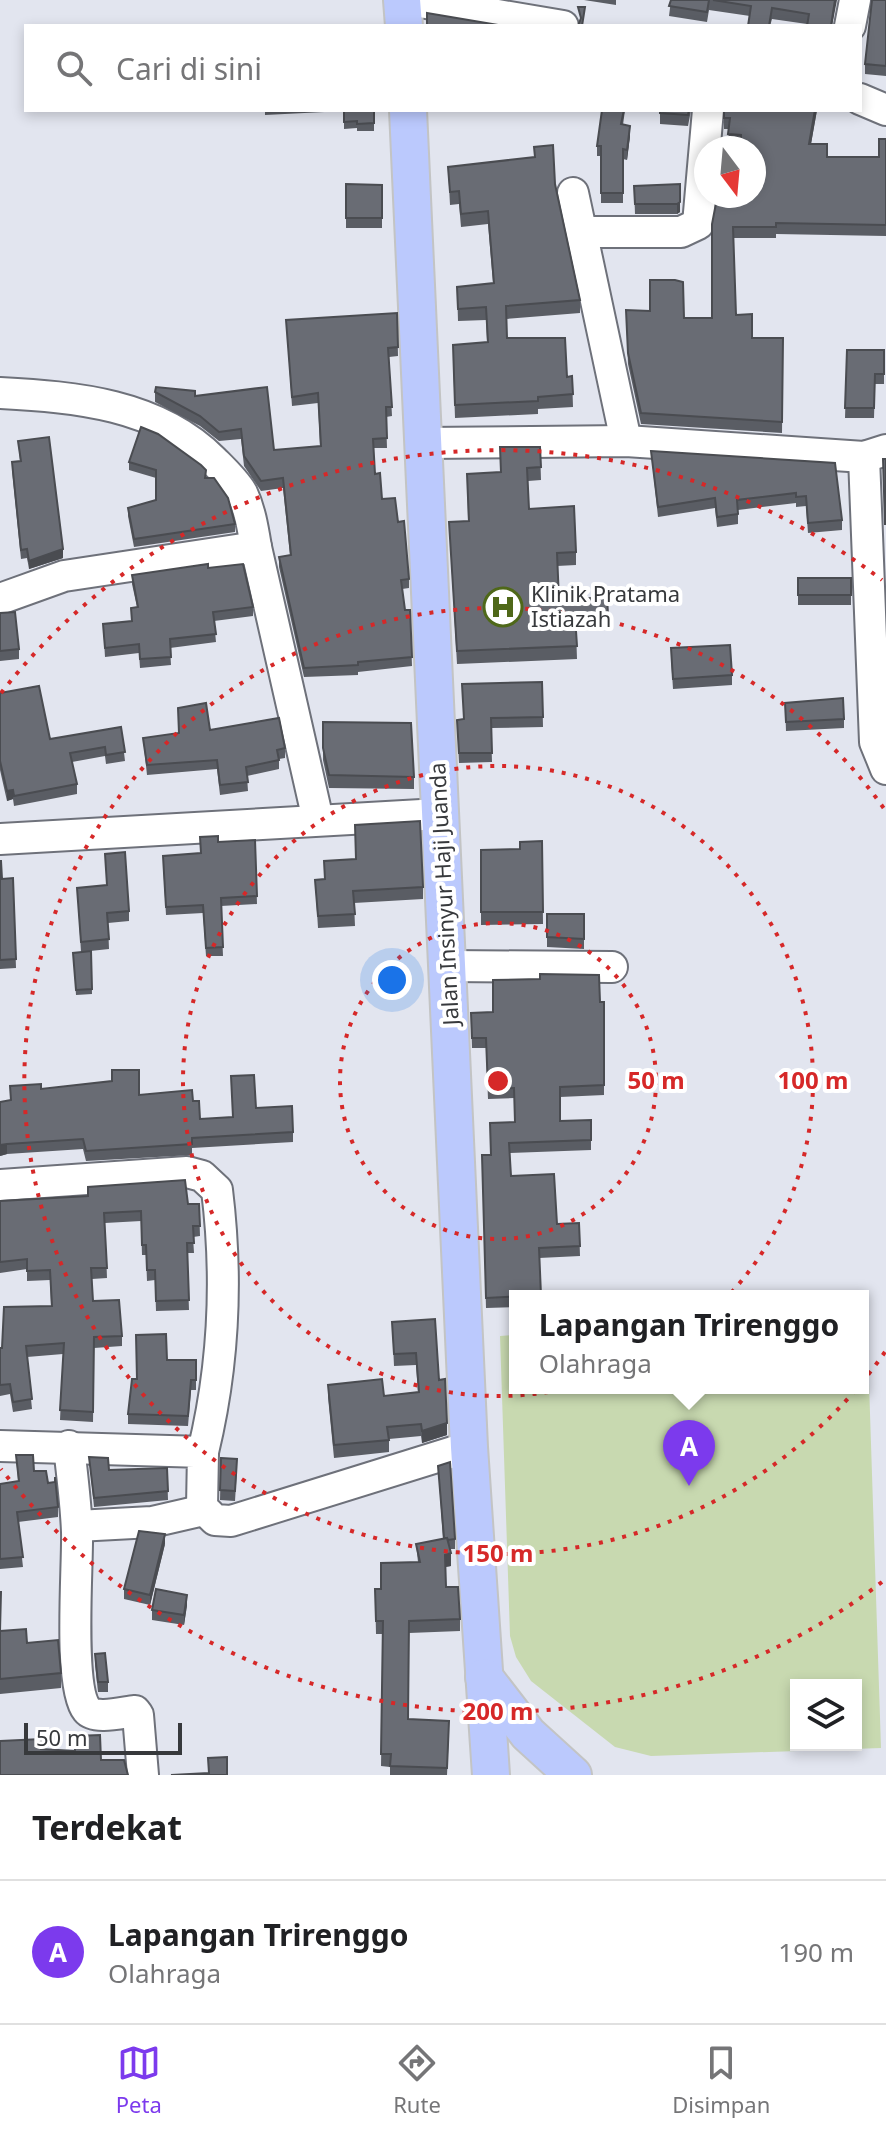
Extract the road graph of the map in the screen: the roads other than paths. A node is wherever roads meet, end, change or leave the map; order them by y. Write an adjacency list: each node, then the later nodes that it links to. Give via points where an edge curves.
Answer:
1 (405, 0): 3 (street); 4 (main road)
2 (855, 0): 6 (street)
3 (514, 8): 5 (street)
4 (404, 24)
5 (558, 24)
6 (850, 24)
7 (862, 100): 8 (street)
8 (886, 110)
9 (408, 112): 15 (main road, Jalan Insinyur Haji Juanda)
10 (708, 112): 12 (street, via 698,224 681,232)
11 (573, 193): 12 (street)
12 (583, 232): 14 (street)
13 (0, 393): 17 (street, via 112,407 175,429 204,451 241,492)
14 (626, 441): 15 (street); 16 (street)
15 (425, 443): 20 (main road, Jalan Insinyur Haji Juanda)
16 (875, 453): 19 (street, via 875,742)
17 (256, 547): 18 (street, via 64,576); 21 (street)
18 (0, 599)
19 (886, 769)
20 (439, 814): 21 (street); 23 (main road, Jalan Insinyur Haji Juanda)
21 (318, 820): 22 (street)
22 (0, 839)
23 (447, 966): 24 (street); 28 (main road, Jalan Insinyur Haji Juanda)
24 (612, 967)
25 (0, 1185): 29 (street, via 187,1172 202,1176 217,1190 222,1337 219,1389)
26 (0, 1446): 27 (street)
27 (69, 1446): 29 (street); 31 (street)
28 (469, 1447): 30 (street, via 242,1518 215,1520); 32 (main road, Jalan Insinyur Haji Juanda)
29 (203, 1452): 30 (street)
30 (204, 1510): 31 (street, via 152,1522)
31 (77, 1526): 33 (street, via 74,1647 82,1698 93,1715 135,1711)
32 (484, 1677): 34 (main road, Jalan Insinyur Haji Juanda); 35 (main road, via 536,1743)
33 (143, 1775)
34 (491, 1775)
35 (573, 1775)

